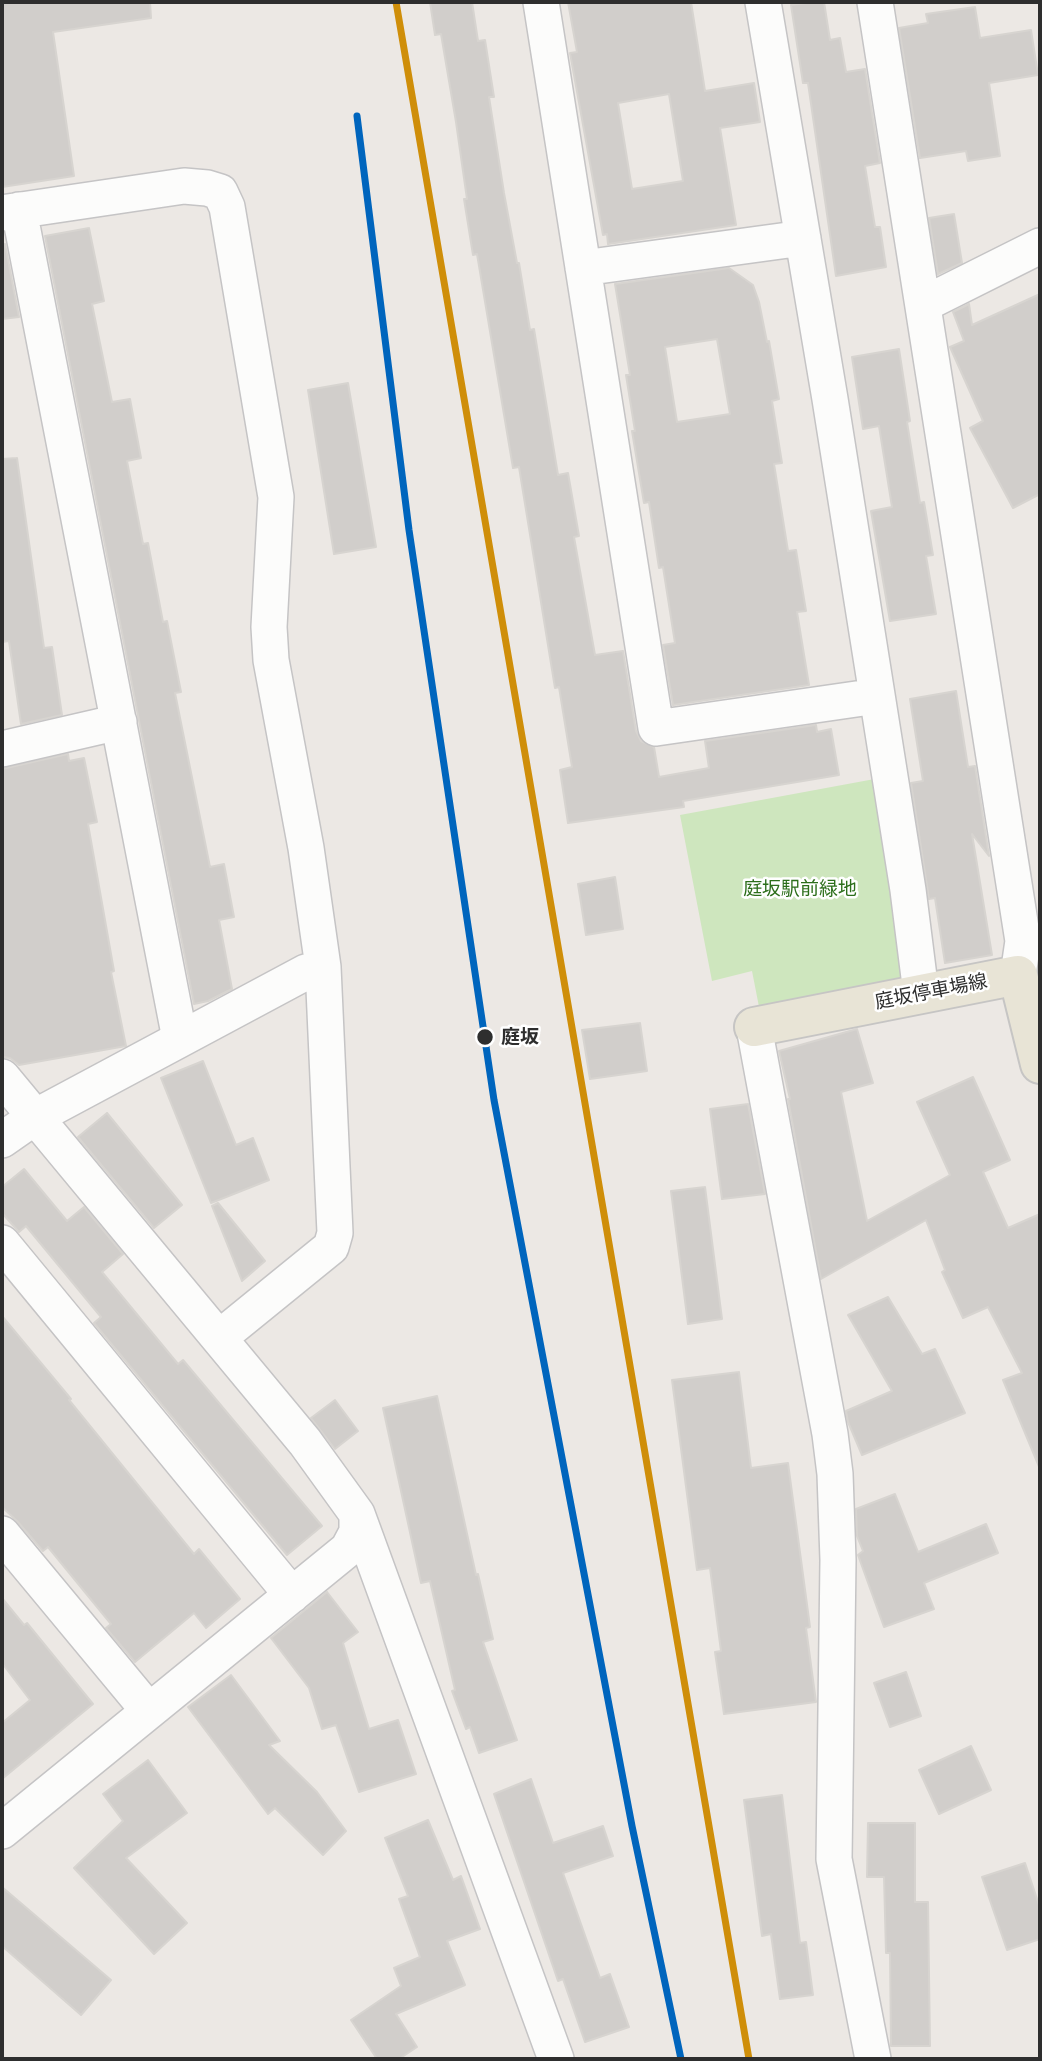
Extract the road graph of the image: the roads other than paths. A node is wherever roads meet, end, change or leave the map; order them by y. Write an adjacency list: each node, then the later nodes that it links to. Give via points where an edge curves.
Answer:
1 (541, 2): 7 (street)
2 (763, 2): 5 (street)
3 (875, 2): 8 (street)
4 (10, 211): 10 (street); 12 (street, via 184,186 219,192 226,207 276,497 271,660)
5 (803, 238): 7 (street); 9 (street)
6 (1040, 246): 8 (street)
7 (583, 268): 9 (street, via 656,728)
8 (924, 304): 13 (street)
9 (877, 696): 14 (street)
10 (119, 722): 11 (street); 16 (street)
11 (2, 749)
12 (323, 967): 16 (street); 22 (street, via 335,1233 331,1247)
13 (1029, 967): 14 (main road, 庭坂停車場線); 17 (main road)
14 (921, 993): 15 (main road, 庭坂停車場線)
15 (754, 1027): 29 (street, via 835,1474 834,1858)
16 (180, 1039): 19 (street)
17 (1040, 1064)
18 (2, 1077): 19 (street)
19 (35, 1117): 20 (street); 22 (street)
20 (2, 1140)
21 (2, 1243): 25 (street)
22 (219, 1338): 23 (street, via 305,1442)
23 (357, 1514): 25 (street, via 357,1532 348,1549); 28 (street)
24 (2, 1534): 26 (street)
25 (292, 1595): 26 (street)
26 (149, 1712): 27 (street)
27 (4, 1825)
28 (556, 2059)
29 (873, 2059)

